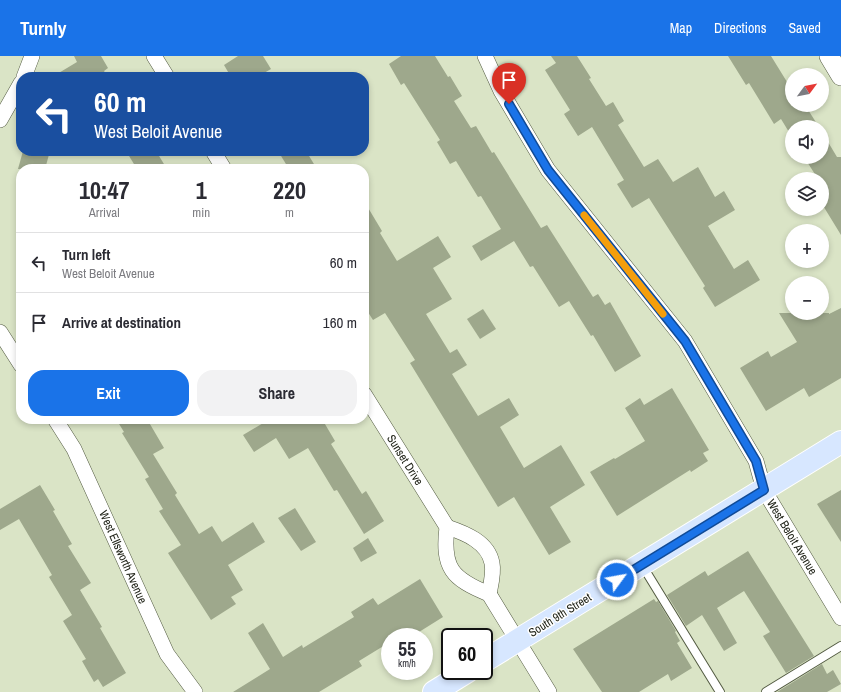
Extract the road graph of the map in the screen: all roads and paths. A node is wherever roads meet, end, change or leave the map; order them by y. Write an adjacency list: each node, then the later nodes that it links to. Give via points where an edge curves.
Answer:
1 (32, 56): 5 (street)
2 (154, 56): 6 (street)
3 (485, 56): 15 (street, West Beloit Avenue, via 501,92 548,170 685,341 756,461)
4 (829, 56): 7 (street)
5 (26, 72)
6 (164, 72)
7 (841, 76)
8 (16, 92): 9 (street)
9 (0, 120)
10 (0, 332): 11 (street)
11 (16, 357)
12 (369, 402): 16 (street, Sunset Drive)
13 (58, 424): 24 (street, West Ellsworth Avenue, via 74,449 167,654)
14 (841, 442): 15 (main road, South 9th Street)
15 (764, 490): 17 (main road, South 9th Street); 19 (street, West Beloit Avenue)
16 (447, 527): 18 (street, via 445,542 451,569 458,578 471,587); 18 (street, via 478,541 486,550 492,562)
17 (642, 565): 20 (main road, South 9th Street); 27 (lane)
18 (489, 594): 20 (street)
19 (841, 618)
20 (518, 641): 22 (main road, South 9th Street); 26 (street)
21 (841, 646): 28 (lane)
22 (493, 656)
23 (453, 680): 25 (main road)
24 (195, 692)
25 (434, 692)
26 (549, 692)
27 (720, 692)
28 (766, 692)

